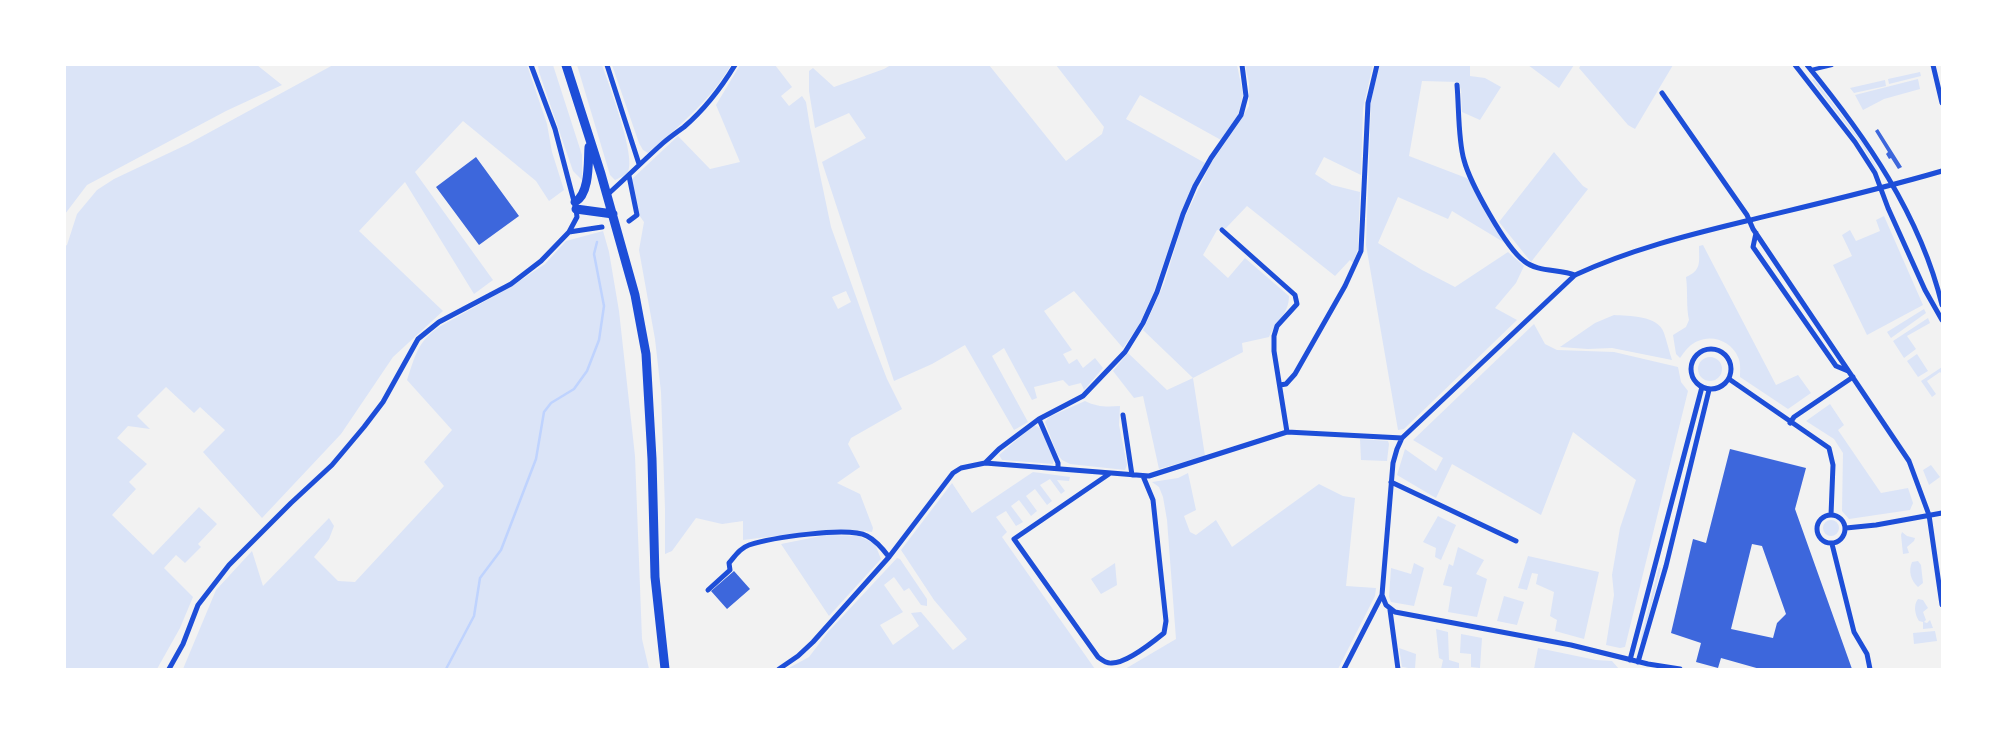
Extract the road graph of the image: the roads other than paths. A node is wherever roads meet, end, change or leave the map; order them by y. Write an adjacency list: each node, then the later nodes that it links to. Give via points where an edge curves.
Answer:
1 (531, 65): 23 (street, via 555,129)
2 (566, 65): 16 (highway)
3 (607, 65): 17 (street)
4 (735, 65): 17 (street, via 703,108)
5 (1242, 65): 41 (street, via 1246,96 1241,115 1195,186 1143,322 1125,352 1083,396)
6 (1377, 65): 37 (street, via 1368,103 1361,251 1295,374 1286,384)
7 (1795, 65): 12 (street)
8 (1807, 65): 11 (street)
9 (1832, 65): 11 (street)
10 (1933, 66): 15 (street)
11 (1811, 70): 12 (street); 20 (street, via 1859,133)
12 (1804, 76): 21 (street, via 1862,152)
13 (1457, 84): 31 (street, via 1463,160 1512,249 1524,262 1535,267)
14 (1662, 93): 25 (street)
15 (1942, 103)
16 (589, 139): 22 (highway); 23 (highway, via 584,193)
17 (639, 164): 19 (street)
18 (1942, 171): 20 (street)
19 (629, 176): 22 (street); 26 (street, via 637,215)
20 (1892, 186): 21 (street); 32 (street, via 1903,202)
21 (1881, 189): 25 (street); 33 (street, via 1925,290)
22 (607, 195): 24 (highway)
23 (576, 205): 24 (highway); 29 (street, via 577,217)
24 (613, 214): 66 (highway, via 635,295 646,354 655,577)
25 (1749, 220): 30 (street); 31 (street, via 1678,238)
26 (629, 221)
27 (602, 227): 29 (street)
28 (1222, 230): 37 (street, via 1295,295 1297,304 1277,326 1274,336)
29 (569, 232): 65 (street, via 541,261 511,284 439,322 418,339 383,402 364,428 229,565 198,605 184,644)
30 (1756, 233): 34 (street); 34 (street, via 1753,247 1836,366)
31 (1575, 275): 44 (street)
32 (1942, 305)
33 (1942, 320)
34 (1849, 371): 35 (street)
35 (1853, 378): 42 (street, via 1794,417); 53 (street, via 1910,461)
36 (1729, 379): 38 (street, via 1731,368 1728,358 1720,351 1710,349 1700,352 1693,360 1694,380); 39 (street, via 1724,385); 42 (street)
37 (1280, 384): 43 (street)
38 (1702, 387): 39 (street); 62 (street)
39 (1709, 390): 63 (street, via 1666,566)
40 (1123, 415): 48 (street)
41 (1039, 418): 45 (street); 46 (street)
42 (1790, 423): 52 (street, via 1829,448 1833,465)
43 (1287, 432): 44 (street); 49 (street)
44 (1402, 438): 50 (street)
45 (985, 463): 46 (street); 57 (street, via 953,473)
46 (1058, 468): 47 (street)
47 (1109, 473): 48 (street); 49 (street, via 1014,539 1098,657 1113,664 1164,633 1166,621 1153,500)
48 (1132, 475): 49 (street)
49 (1143, 476)
50 (1391, 482): 55 (street); 59 (street)
51 (1942, 513): 53 (street)
52 (1831, 515): 54 (street, via 1844,521); 56 (street, via 1823,517 1817,530 1819,537)
53 (1929, 515): 54 (street); 60 (street)
54 (1846, 528): 56 (street, via 1844,536)
55 (1516, 541)
56 (1832, 544): 72 (street, via 1854,632 1867,654)
57 (889, 557): 58 (street, via 868,536 840,531 748,545 729,563 730,570); 67 (street, via 806,651)
58 (708, 590)
59 (1382, 594): 61 (street); 68 (street)
60 (1942, 604)
61 (1390, 610): 62 (street, via 1571,645); 69 (street)
62 (1630, 660): 63 (street)
63 (1638, 662): 64 (street)
64 (1648, 664): 70 (street); 71 (street)
65 (169, 669)
66 (665, 669)
67 (779, 669)
68 (1344, 669)
69 (1398, 669)
70 (1658, 669)
71 (1680, 669)
72 (1870, 669)

